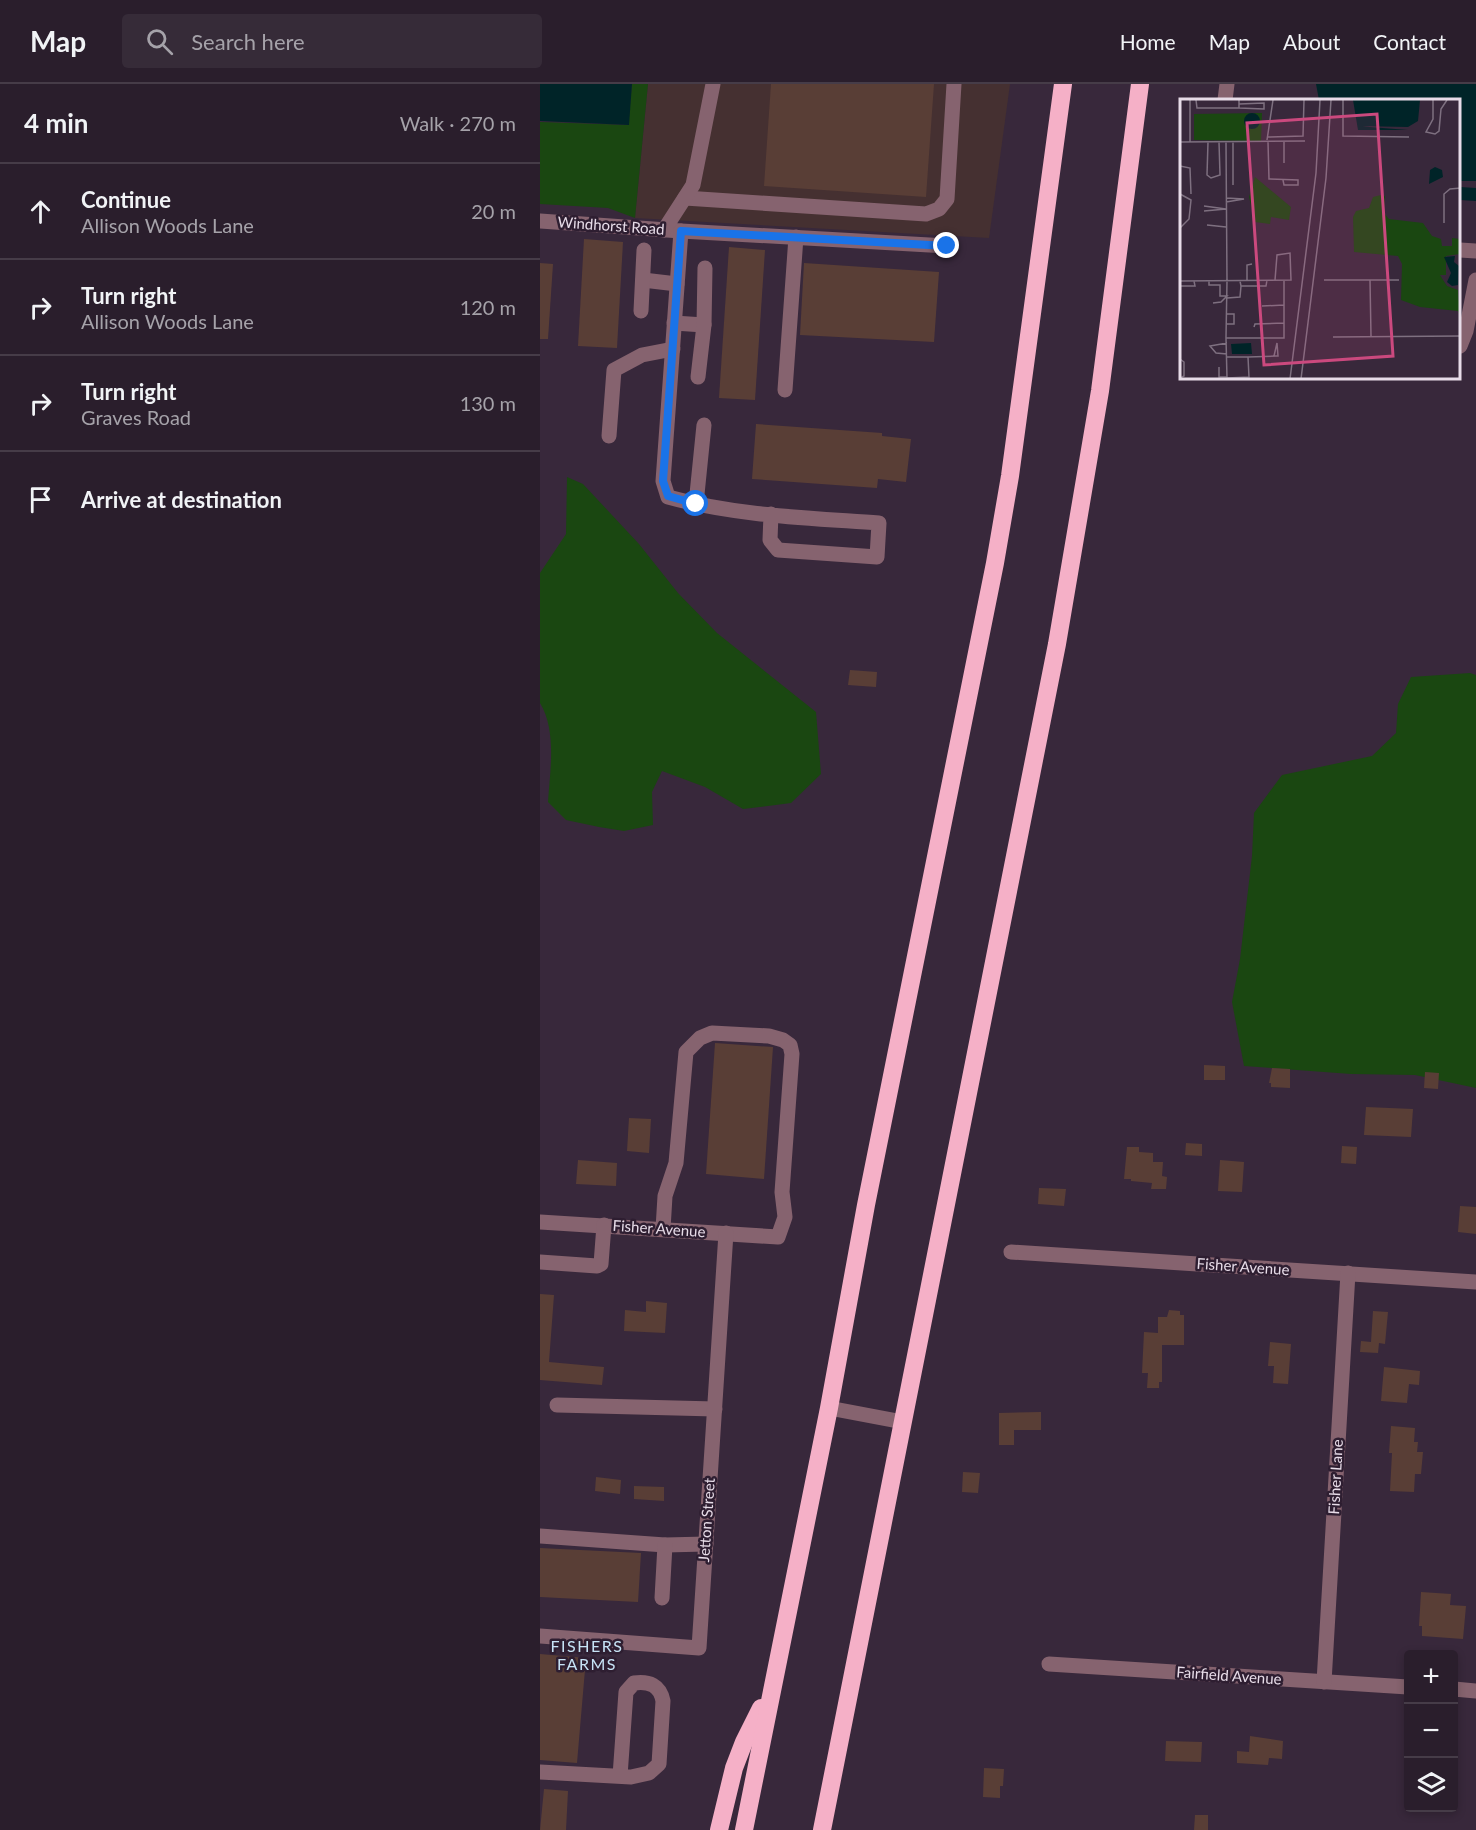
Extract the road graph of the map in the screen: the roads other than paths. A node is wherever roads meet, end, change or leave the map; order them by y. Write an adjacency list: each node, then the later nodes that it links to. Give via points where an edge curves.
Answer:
1 (713, 84): 7 (street, via 693,185)
2 (954, 84): 7 (street, via 947,199 939,209 926,214)
3 (1063, 84): 38 (highway, via 1010,476)
4 (1140, 84): 40 (highway, via 1115,289 1080,516)
5 (1227, 84): 6 (street)
6 (1225, 99)
7 (685, 198): 9 (street)
8 (540, 221): 9 (street, Windhorst Road)
9 (664, 230): 10 (street, Windhorst Road)
10 (681, 231): 11 (street, Windhorst Road); 17 (street)
11 (796, 237): 12 (street, Windhorst Road); 24 (street)
12 (947, 246)
13 (644, 250): 15 (street)
14 (705, 268): 20 (street)
15 (643, 280): 17 (street); 18 (street)
16 (1476, 280): 21 (street)
17 (677, 284): 19 (street)
18 (641, 311)
19 (674, 323): 20 (street); 22 (street)
20 (704, 325): 23 (street)
21 (1461, 344)
22 (672, 349): 26 (street, via 642,355 614,370); 27 (street, via 663,481 668,496)
23 (698, 377)
24 (784, 390)
25 (704, 425): 27 (street)
26 (609, 436)
27 (696, 504): 28 (street)
28 (771, 514): 28 (street, via 879,523 877,557 778,550 770,540)
29 (540, 1222): 30 (street, Fisher Avenue)
30 (604, 1226): 31 (street, Fisher Avenue); 34 (street, via 601,1264)
31 (663, 1229): 32 (street, Fisher Avenue); 32 (street, Fisher Avenue, via 665,1196 676,1163 686,1052 700,1038 712,1033 769,1036 790,1045 792,1054 782,1192 785,1217 778,1237)
32 (726, 1233): 39 (street, Jetton Street)
33 (1011, 1252): 35 (street, Fisher Avenue)
34 (540, 1262)
35 (1348, 1273): 36 (street, Fisher Avenue); 47 (street, Fisher Lane)
36 (1476, 1282)
37 (557, 1404): 39 (street)
38 (829, 1408): 40 (street); 49 (highway)
39 (715, 1410): 42 (street, Jetton Street)
40 (903, 1422): 56 (highway)
41 (540, 1536): 43 (street)
42 (706, 1544): 43 (street); 45 (street, Jetton Street, via 699,1648)
43 (665, 1545): 44 (street)
44 (662, 1599)
45 (540, 1636)
46 (1049, 1664): 47 (street, Fairfield Avenue)
47 (1324, 1682): 48 (street, Fairfield Avenue)
48 (1404, 1687)
49 (772, 1688): 54 (highway, via 734,1768); 55 (highway)
50 (1458, 1689): 51 (street)
51 (1476, 1691)
52 (540, 1772): 53 (street)
53 (620, 1776): 53 (street, via 649,1773 659,1764 662,1692 646,1682 634,1683 626,1692)
54 (719, 1830)
55 (744, 1830)
56 (822, 1830)

